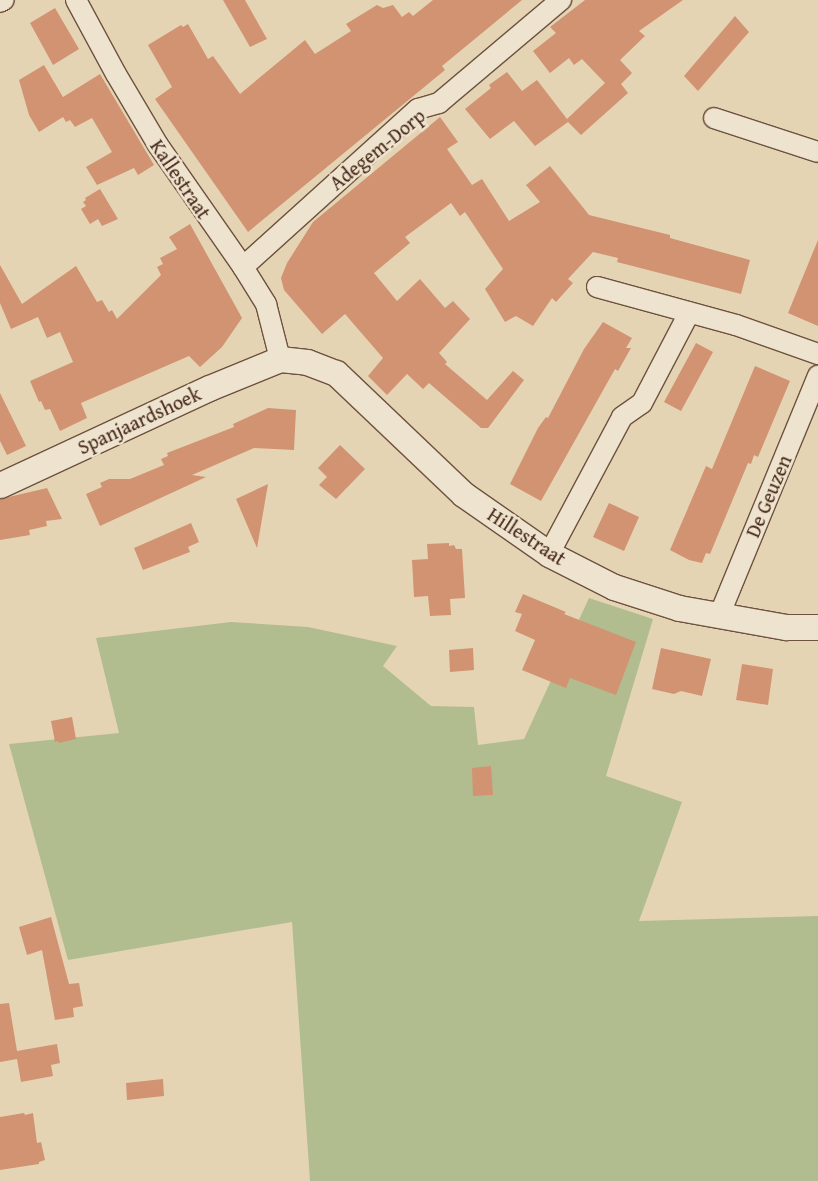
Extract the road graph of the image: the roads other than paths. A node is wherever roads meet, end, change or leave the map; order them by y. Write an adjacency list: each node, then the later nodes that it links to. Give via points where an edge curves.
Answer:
1 (4, 0): 4 (street)
2 (76, 0): 7 (street, Kallestraat, via 158,145)
3 (561, 0): 7 (street, Adegem-Dorp, via 438,103 418,109)
4 (0, 2)
5 (714, 118): 6 (street)
6 (818, 152)
7 (243, 267): 11 (street, Kallestraat, via 266,304)
8 (597, 287): 9 (street)
9 (689, 313): 10 (street, via 736,325); 14 (street, via 642,403 622,417)
10 (818, 354)
11 (280, 359): 13 (street, Spanjaardshoek, via 209,388); 14 (street, Hillestraat, via 307,362 336,373 463,494)
12 (818, 376): 15 (street, De Geuzen)
13 (0, 485)
14 (549, 554): 15 (street, Hillestraat, via 614,587 679,608)
15 (719, 616): 16 (street, Hillestraat, via 786,627)
16 (818, 627)

